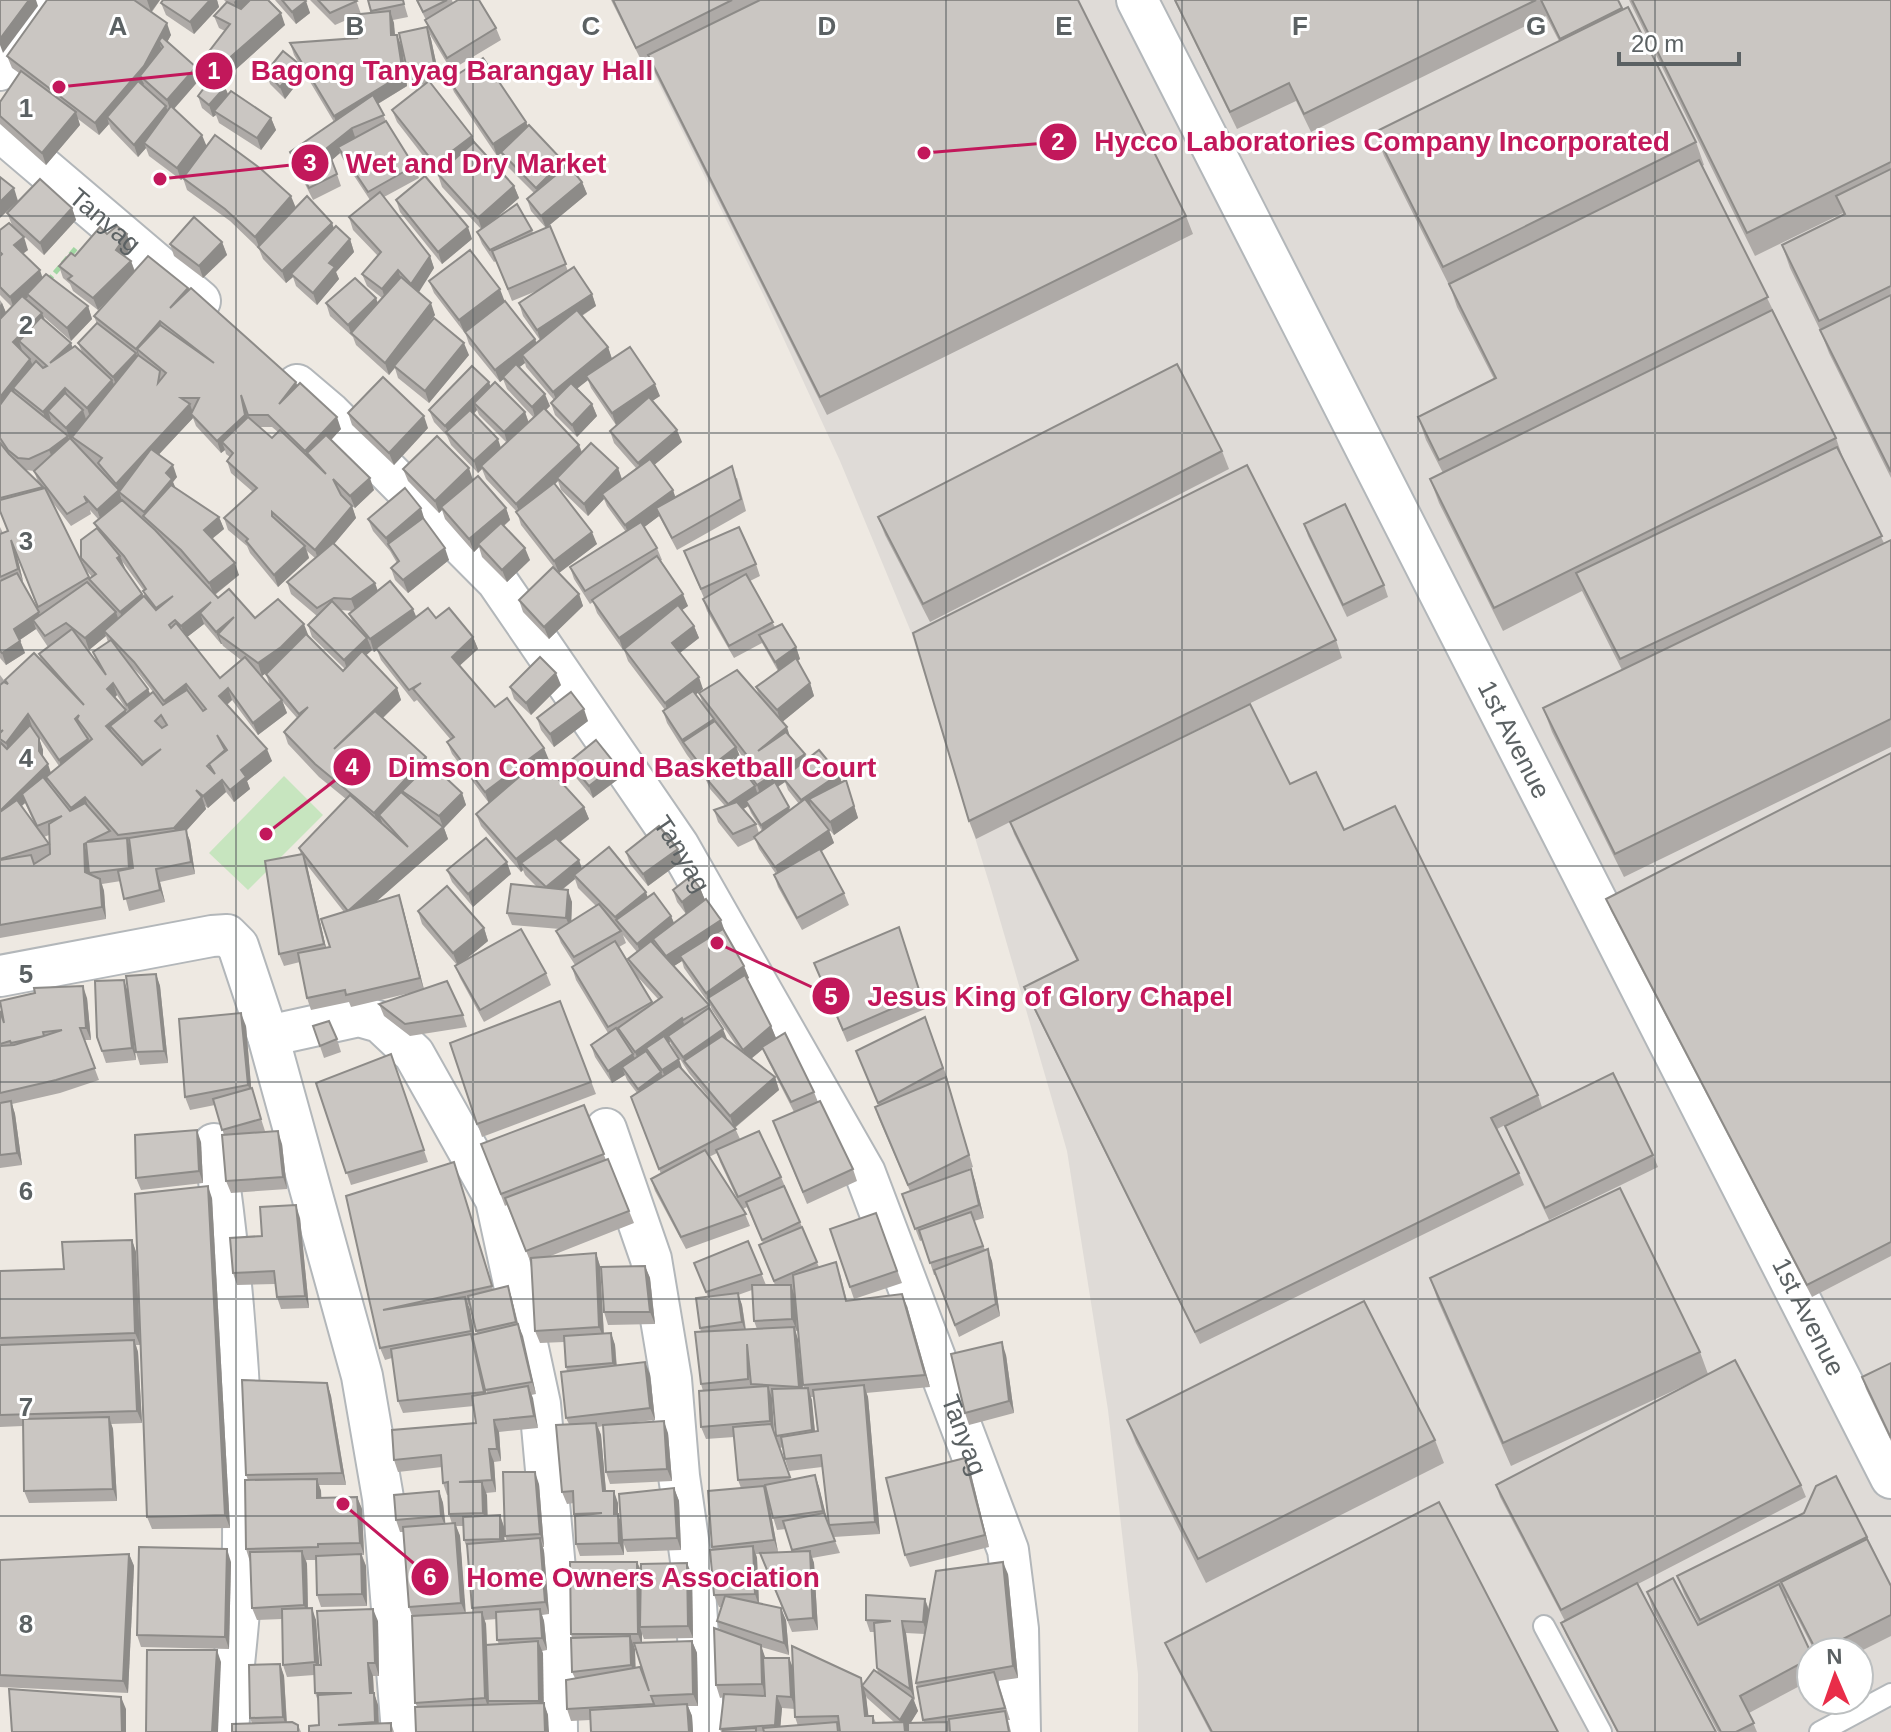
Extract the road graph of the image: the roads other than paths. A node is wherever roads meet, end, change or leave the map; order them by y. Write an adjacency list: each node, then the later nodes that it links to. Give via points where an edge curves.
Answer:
1 (56, 0): 3 (street)
2 (1137, 0): 11 (street, 1st Avenue)
3 (0, 70)
4 (0, 131): 5 (street, Tanyag)
5 (224, 322)
6 (271, 362): 18 (street, Tanyag, via 330,413 497,581 678,845 865,1173 1008,1550 1018,1629)
7 (0, 976): 8 (street, via 227,935 238,946)
8 (268, 1036): 15 (street, via 362,1376 383,1498); 16 (street, via 359,1016 380,1022 414,1054 496,1200 540,1404 555,1569)
9 (606, 1129): 17 (street, via 651,1259 671,1379 695,1589)
10 (214, 1144): 14 (street, via 232,1291 242,1486 243,1548)
11 (1891, 1478)
12 (1544, 1626): 19 (lane)
13 (1891, 1694): 20 (lane)
14 (228, 1732)
15 (402, 1732)
16 (557, 1732)
17 (704, 1732)
18 (1020, 1732)
19 (1601, 1732)
20 (1820, 1732)

